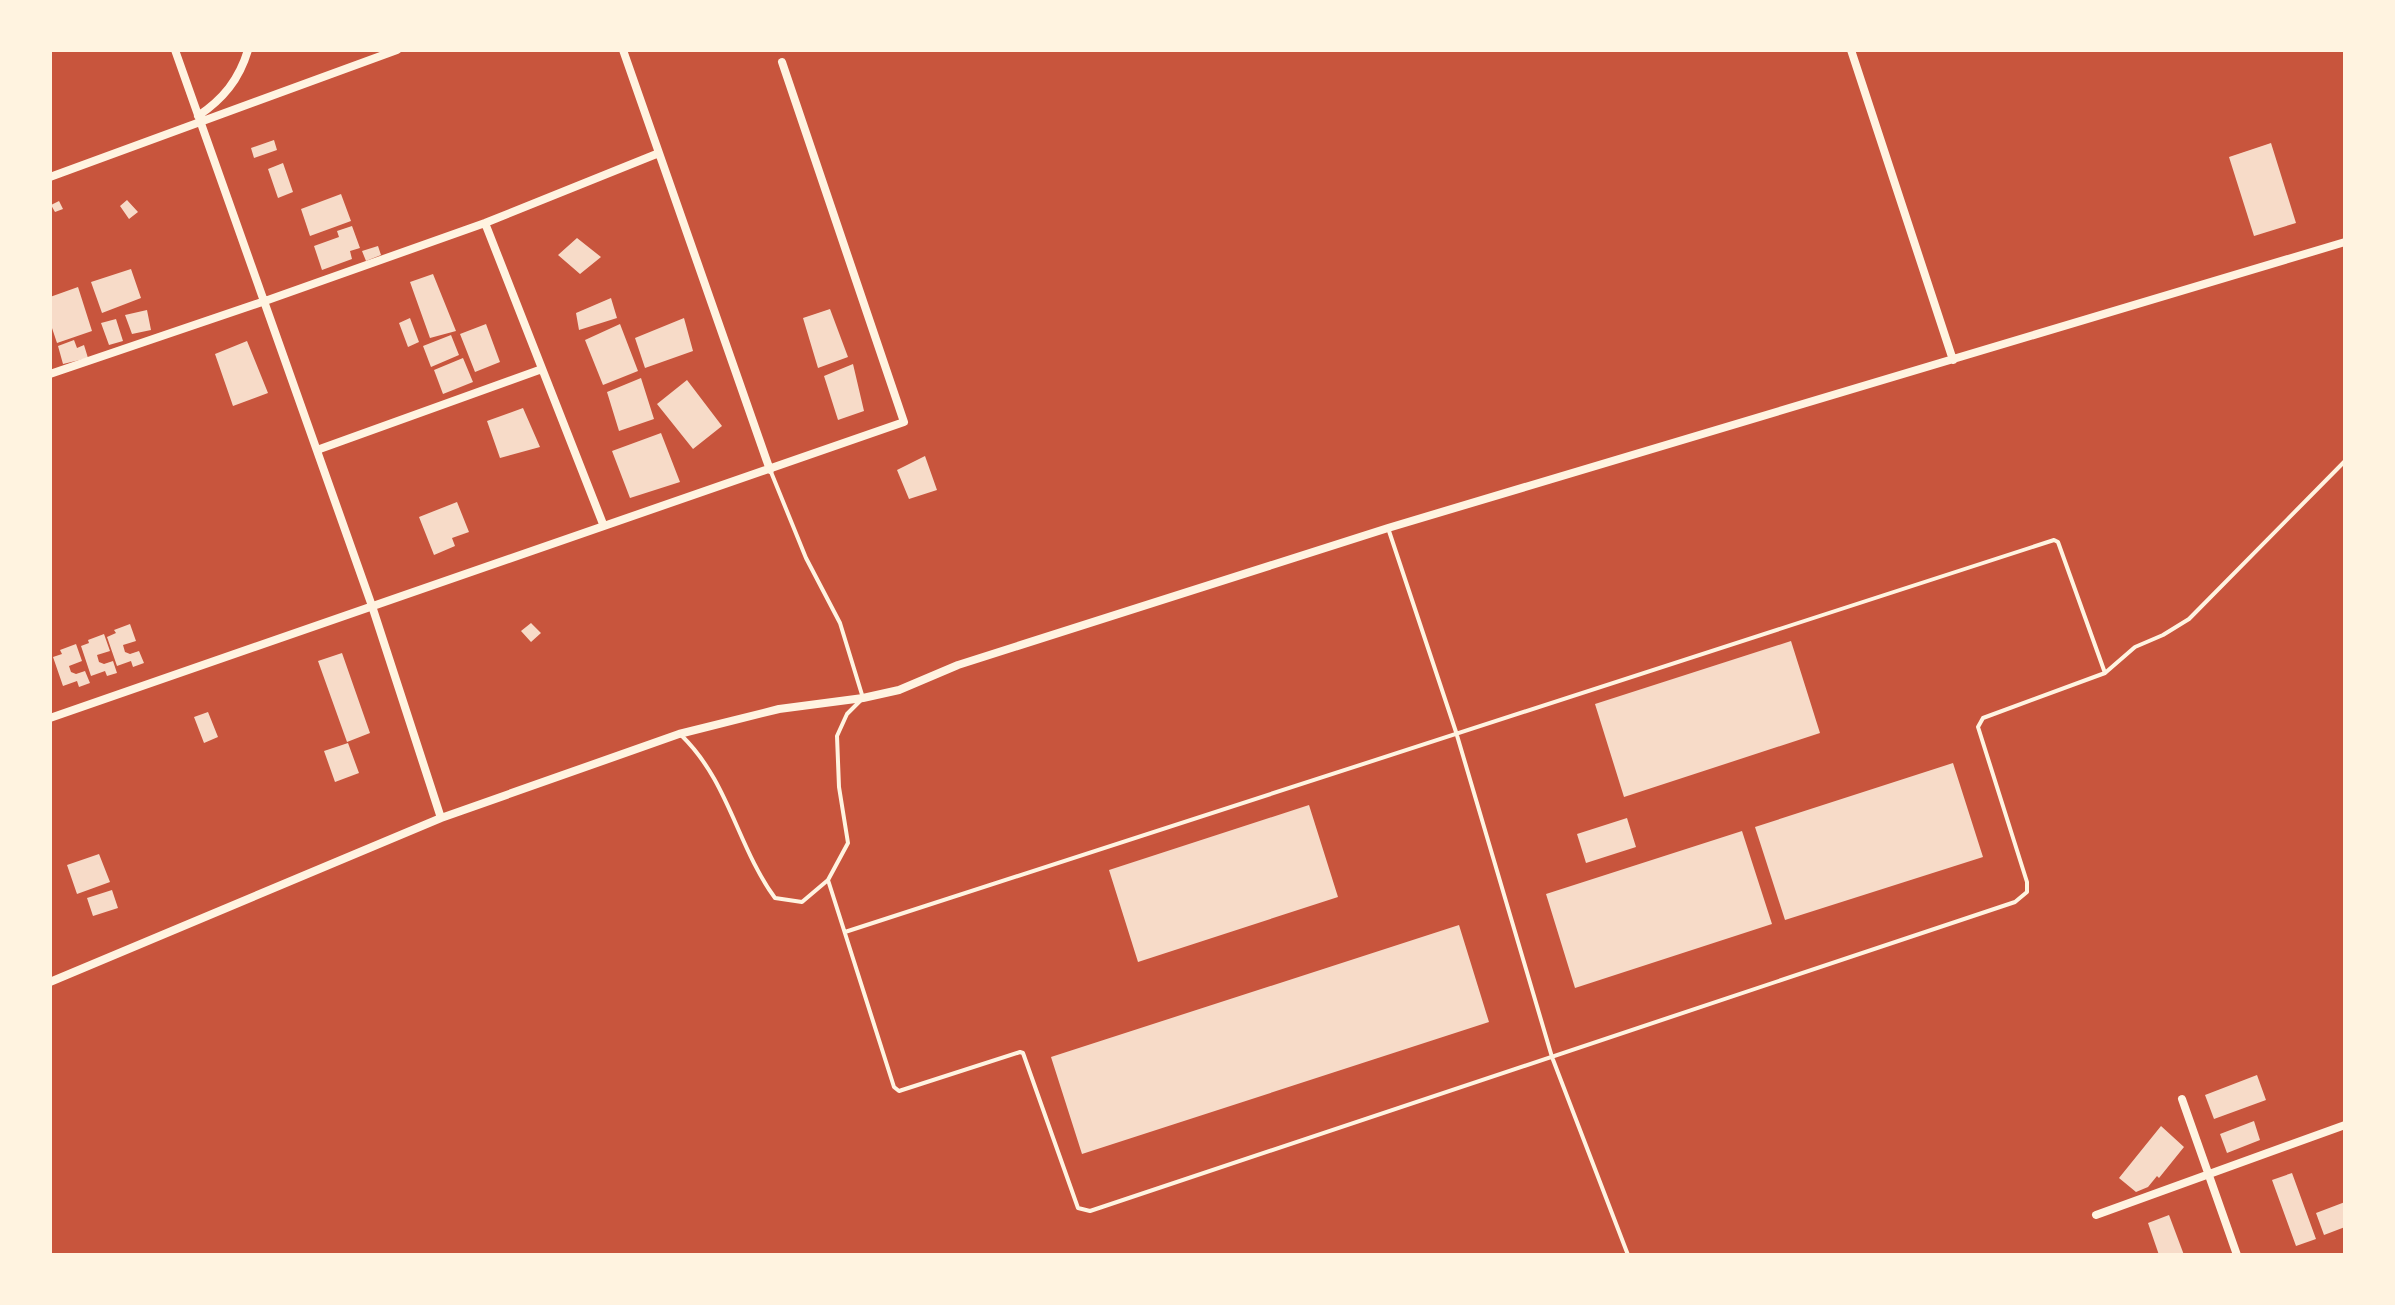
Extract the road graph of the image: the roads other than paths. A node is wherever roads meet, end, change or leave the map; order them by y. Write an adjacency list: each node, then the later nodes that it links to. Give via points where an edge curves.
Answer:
1 (175, 50): 7 (street)
2 (248, 50): 7 (street, via 232,86)
3 (397, 50): 7 (street)
4 (623, 50): 8 (street)
5 (1851, 50): 13 (street)
6 (782, 62): 18 (street, via 904,422)
7 (199, 119): 9 (street); 12 (street)
8 (659, 153): 10 (street); 18 (street)
9 (50, 177)
10 (485, 223): 12 (street); 14 (street)
11 (2345, 242): 13 (street)
12 (265, 301): 15 (street); 16 (street)
13 (1953, 360): 20 (street)
14 (542, 369): 16 (street); 19 (street)
15 (50, 374)
16 (317, 450): 21 (street)
17 (2345, 461): 22 (lane, via 2189,619 2135,647)
18 (770, 470): 19 (street); 23 (lane, via 840,623)
19 (603, 524): 21 (street)
20 (1388, 528): 23 (street); 25 (lane)
21 (372, 606): 24 (street); 27 (street)
22 (2105, 673): 25 (lane, via 2054,540); 31 (lane, via 1979,721 2027,882 2023,898)
23 (863, 698): 26 (street, via 779,709); 28 (lane, via 847,714 837,736 848,843)
24 (50, 718)
25 (1456, 732): 29 (lane); 31 (lane)
26 (679, 734): 27 (street); 28 (lane, via 716,782 757,873 775,898 802,902)
27 (441, 818): 30 (street)
28 (828, 880): 29 (lane)
29 (845, 932): 31 (lane, via 894,1087 899,1091 1023,1053 1078,1208 1084,1211)
30 (50, 982)
31 (1552, 1057): 36 (lane)
32 (2182, 1099): 34 (street)
33 (2345, 1125): 34 (street)
34 (2208, 1174): 35 (street); 37 (street)
35 (2096, 1215)
36 (1628, 1255)
37 (2237, 1255)

